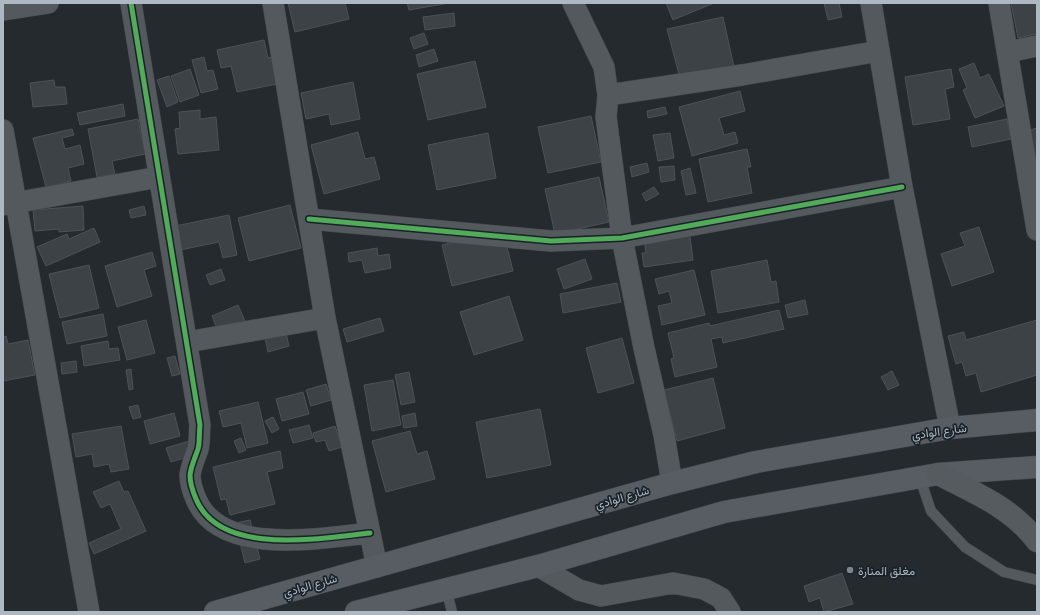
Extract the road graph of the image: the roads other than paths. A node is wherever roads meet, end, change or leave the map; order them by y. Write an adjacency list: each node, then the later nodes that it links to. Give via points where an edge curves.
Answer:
1 (48, 3): 7 (street)
2 (131, 3): 13 (street)
3 (273, 3): 16 (street)
4 (573, 3): 11 (street, via 604,67)
5 (871, 3): 9 (street)
6 (999, 3): 10 (street)
7 (3, 10)
8 (1037, 46): 10 (street)
9 (879, 51): 11 (street); 14 (street)
10 (1008, 52): 17 (street)
11 (608, 95): 18 (street, via 606,117)
12 (3, 130): 15 (street)
13 (159, 177): 15 (street); 20 (street)
14 (902, 187): 18 (street); 22 (street)
15 (9, 204): 32 (street)
16 (309, 219): 18 (street, via 551,241); 19 (street)
17 (1037, 230)
18 (622, 238): 25 (street)
19 (325, 318): 20 (street); 26 (street)
20 (187, 342): 26 (street, via 200,425 198,448 190,476 193,491 207,516 222,528 261,539 308,539)
21 (1037, 420): 22 (main road, شارع الوادي)
22 (950, 428): 25 (main road, شارع الوادي, via 756,462)
23 (1037, 467): 24 (main road)
24 (929, 476): 27 (main road, via 1003,509 1014,516); 28 (main road, via 724,512); 30 (lane, via 931,510 965,547 1004,572)
25 (672, 482): 29 (main road, شارع الوادي)
26 (370, 533): 29 (street)
27 (1037, 541)
28 (538, 566): 31 (main road); 36 (street, via 579,590 601,596 673,584 704,589 721,598)
29 (377, 567): 33 (main road, شارع الوادي)
30 (1037, 580)
31 (446, 588): 34 (main road); 35 (lane)
32 (89, 612)
33 (217, 612)
34 (356, 612)
35 (452, 612)
36 (730, 612)

